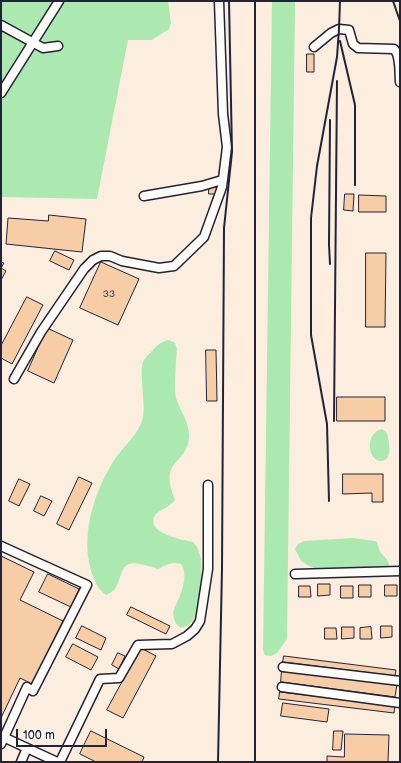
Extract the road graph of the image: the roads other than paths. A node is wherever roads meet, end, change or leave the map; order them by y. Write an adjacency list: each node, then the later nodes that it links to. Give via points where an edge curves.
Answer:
1 (59, 1): 4 (street)
2 (219, 1): 9 (street, via 223,114 227,147)
3 (1, 25): 4 (street)
4 (32, 43): 5 (street, via 43,48); 8 (street)
5 (58, 46)
6 (314, 47): 7 (street, via 339,29 349,30 358,48 394,49 397,52)
7 (400, 82)
8 (1, 93)
9 (222, 180): 10 (street); 11 (street, via 222,187 204,237 174,266 159,268 122,261 110,256 101,256 93,260 84,269 41,332)
10 (144, 196)
11 (14, 379)
12 (208, 485): 23 (street, via 208,570 200,621 187,636 172,644 138,646 119,678 100,679)
13 (1, 546): 20 (street, via 87,585 33,691 27,688)
14 (400, 571): 15 (street)
15 (295, 574)
16 (283, 667): 17 (street)
17 (400, 681)
18 (282, 687): 19 (street)
19 (400, 703)
20 (2, 739): 21 (street)
21 (27, 748): 22 (street); 23 (street)
22 (21, 762)
23 (58, 762)

